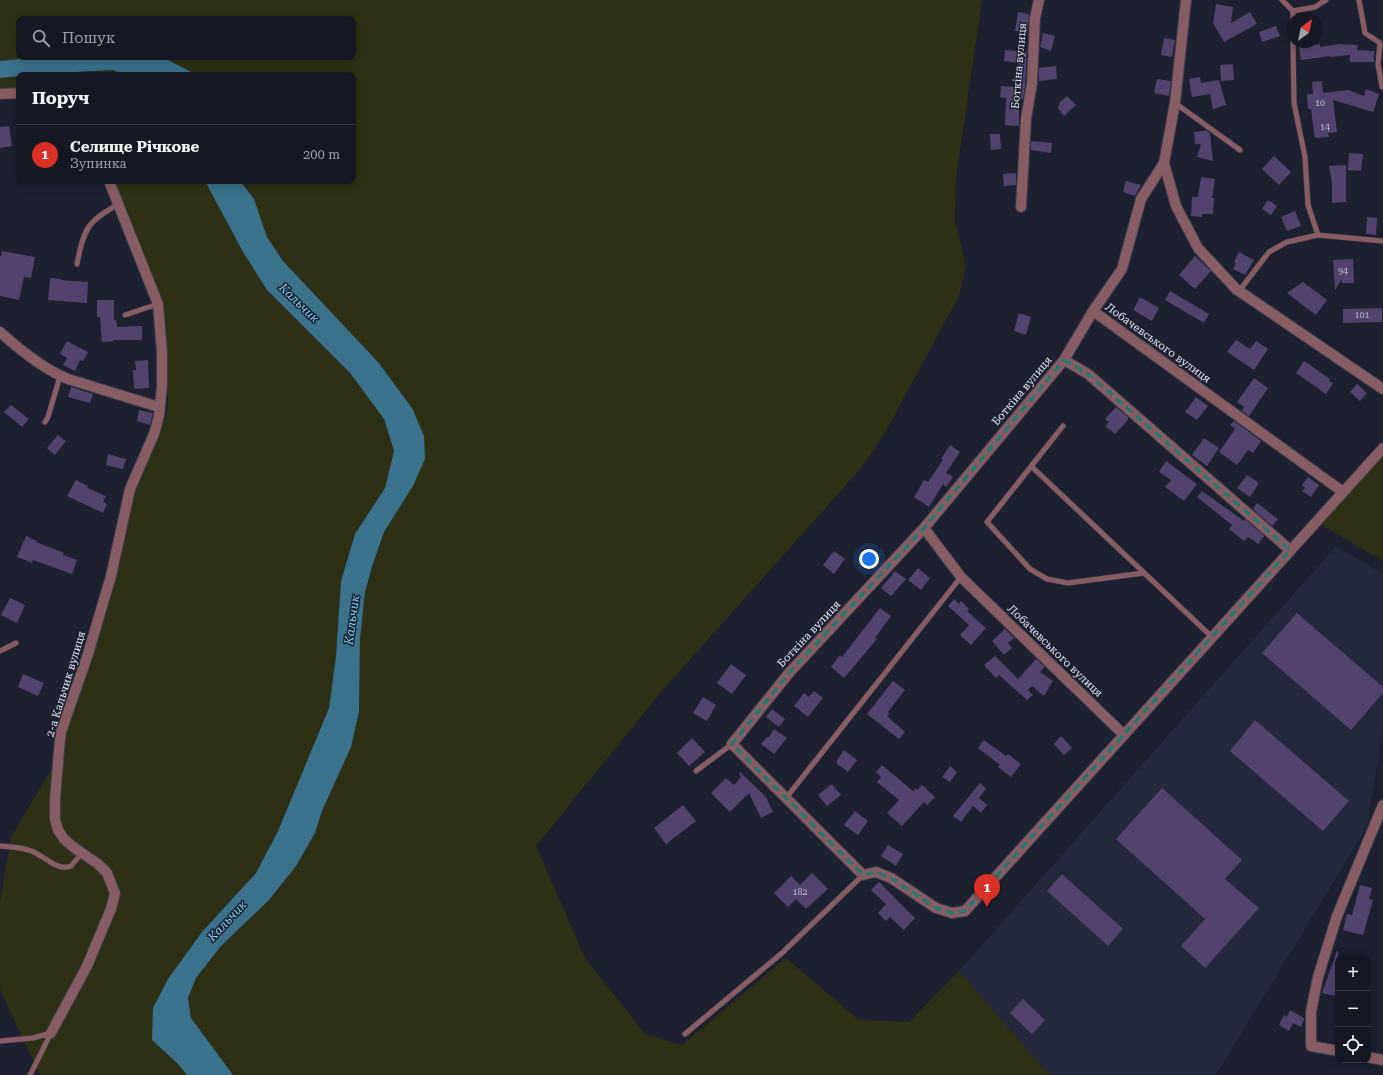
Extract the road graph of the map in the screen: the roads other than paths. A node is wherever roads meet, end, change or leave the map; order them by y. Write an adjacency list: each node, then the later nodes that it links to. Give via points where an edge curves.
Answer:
1 (1039, 0): 16 (street, Боткіна вулиця, via 1035,18 1032,83 1026,119)
2 (1186, 0): 11 (street, Лобачевського вулиця)
3 (1282, 0): 6 (lane)
4 (1326, 0): 6 (lane, via 1316,7)
5 (1359, 0): 8 (lane, via 1366,33 1380,43 1378,64)
6 (1293, 11)
7 (1293, 48): 17 (lane, via 1294,104 1305,157 1308,206)
8 (1382, 87)
9 (16, 93): 10 (street)
10 (0, 94)
11 (1175, 103): 12 (lane); 13 (street, Лобачевського вулиця)
12 (1240, 150)
13 (1164, 163): 20 (street, Лобачевського вулиця, via 1176,206 1198,248); 22 (street, Лобачевського вулиця, via 1141,199 1122,269)
14 (110, 184): 15 (street, 2-а Кальчик вулиця)
15 (119, 204): 19 (lane, via 99,215 87,228); 21 (street, 2-а Кальчик вулиця)
16 (1021, 207)
17 (1318, 235): 18 (lane); 20 (lane, via 1287,242 1269,252)
18 (1383, 240)
19 (77, 264)
20 (1239, 291): 27 (street, Лобачевського вулиця)
21 (158, 304): 23 (lane); 28 (street, 2-а Кальчик вулиця, via 162,370)
22 (1093, 311): 25 (street, Боткіна вулиця); 33 (street, Лобачевського вулиця)
23 (125, 315)
24 (0, 332): 26 (street)
25 (1064, 360): 34 (street, Боткіна вулиця); 35 (street, via 1088,374)
26 (60, 376): 28 (street); 29 (lane)
27 (1383, 390)
28 (159, 407): 47 (street, 2-а Кальчик вулиця, via 154,434 130,489 111,576 62,732 55,819 61,835)
29 (45, 422)
30 (1063, 426): 32 (lane)
31 (1383, 448): 33 (street)
32 (1031, 466): 36 (lane); 36 (lane, via 986,522 1030,569 1047,579 1068,583)
33 (1343, 492): 35 (street)
34 (924, 528): 37 (street, Лобачевського вулиця); 42 (street, Боткіна вулиця, via 790,673)
35 (1290, 550): 38 (street)
36 (1144, 573): 38 (lane)
37 (962, 577): 41 (street, Лобачевського вулиця); 44 (lane)
38 (1212, 637): 41 (street)
39 (16, 643): 40 (lane)
40 (0, 651)
41 (1124, 735): 48 (street, via 965,911 952,913 936,908 892,878 876,872)
42 (732, 744): 43 (lane); 44 (street)
43 (696, 771)
44 (786, 798): 48 (street)
45 (1383, 805): 52 (street, via 1337,916 1318,977 1311,1012 1311,1046)
46 (0, 846): 47 (lane, via 33,851 63,868 71,866)
47 (82, 853): 49 (street, 2-а Кальчик вулиця, via 107,873 115,898 87,966)
48 (863, 875): 50 (lane, via 782,953)
49 (51, 1033): 51 (lane, via 32,1038); 55 (lane)
50 (684, 1034)
51 (0, 1040)
52 (1335, 1050)
53 (1371, 1058): 54 (street)
54 (1383, 1060)
55 (30, 1075)

